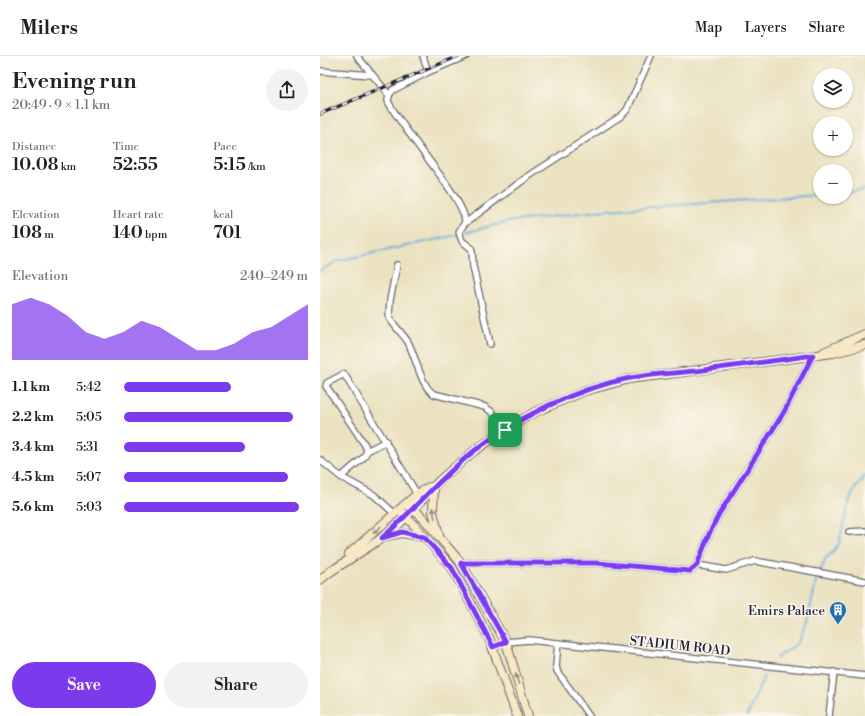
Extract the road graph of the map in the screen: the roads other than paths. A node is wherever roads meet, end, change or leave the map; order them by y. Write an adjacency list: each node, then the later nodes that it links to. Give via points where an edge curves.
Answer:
1 (357, 56): 8 (street)
2 (423, 56): 7 (street)
3 (466, 56): 5 (street)
4 (651, 56): 10 (street, via 627,110 621,116 526,178)
5 (456, 58): 7 (street)
6 (320, 71): 8 (street)
7 (428, 72): 9 (street, via 393,90)
8 (371, 75): 9 (street)
9 (389, 95): 10 (street, via 391,108 459,204)
10 (464, 224): 13 (street, via 459,232 462,241 471,248)
11 (397, 266): 16 (street, via 388,317 407,341 428,391 485,407 492,412)
12 (865, 334): 15 (main road)
13 (490, 344)
14 (864, 345): 15 (main road)
15 (816, 355): 16 (main road, via 629,378 585,391 536,412); 32 (street, via 784,412 719,514)
16 (505, 430): 21 (main road, via 474,451)
17 (386, 441): 18 (street); 18 (street, via 346,377 341,374 326,386); 22 (street)
18 (367, 451): 20 (street, via 364,457)
19 (320, 460): 20 (street)
20 (341, 477): 24 (street, via 374,494)
21 (437, 483): 22 (main road); 23 (main road); 30 (main road, one-way to 21, via 433,512)
22 (417, 494): 23 (main road)
23 (410, 506): 24 (main road); 25 (main road); 30 (main road)
24 (397, 512): 25 (main road); 33 (main road, one-way to 33)
25 (406, 516): 28 (main road); 29 (main road)
26 (865, 531): 27 (street)
27 (849, 532)
28 (424, 537): 29 (main road, via 402,532); 38 (main road, via 452,568)
29 (382, 538): 33 (main road)
30 (441, 540): 31 (main road)
31 (461, 563): 32 (street, via 597,563 685,571 690,571); 36 (main road)
32 (697, 565): 35 (street, via 726,570 755,562)
33 (330, 572): 34 (main road)
34 (320, 580)
35 (865, 581)
36 (506, 642): 37 (street, STADIUM ROAD, via 529,640); 38 (street, STADIUM ROAD); 42 (main road, one-way to 36)
37 (558, 643): 39 (street, STADIUM ROAD); 43 (street, via 557,671)
38 (493, 647): 41 (main road)
39 (834, 672): 40 (street, STADIUM ROAD); 44 (street)
40 (865, 676)
41 (517, 716)
42 (528, 716)
43 (590, 716)
44 (829, 716)

